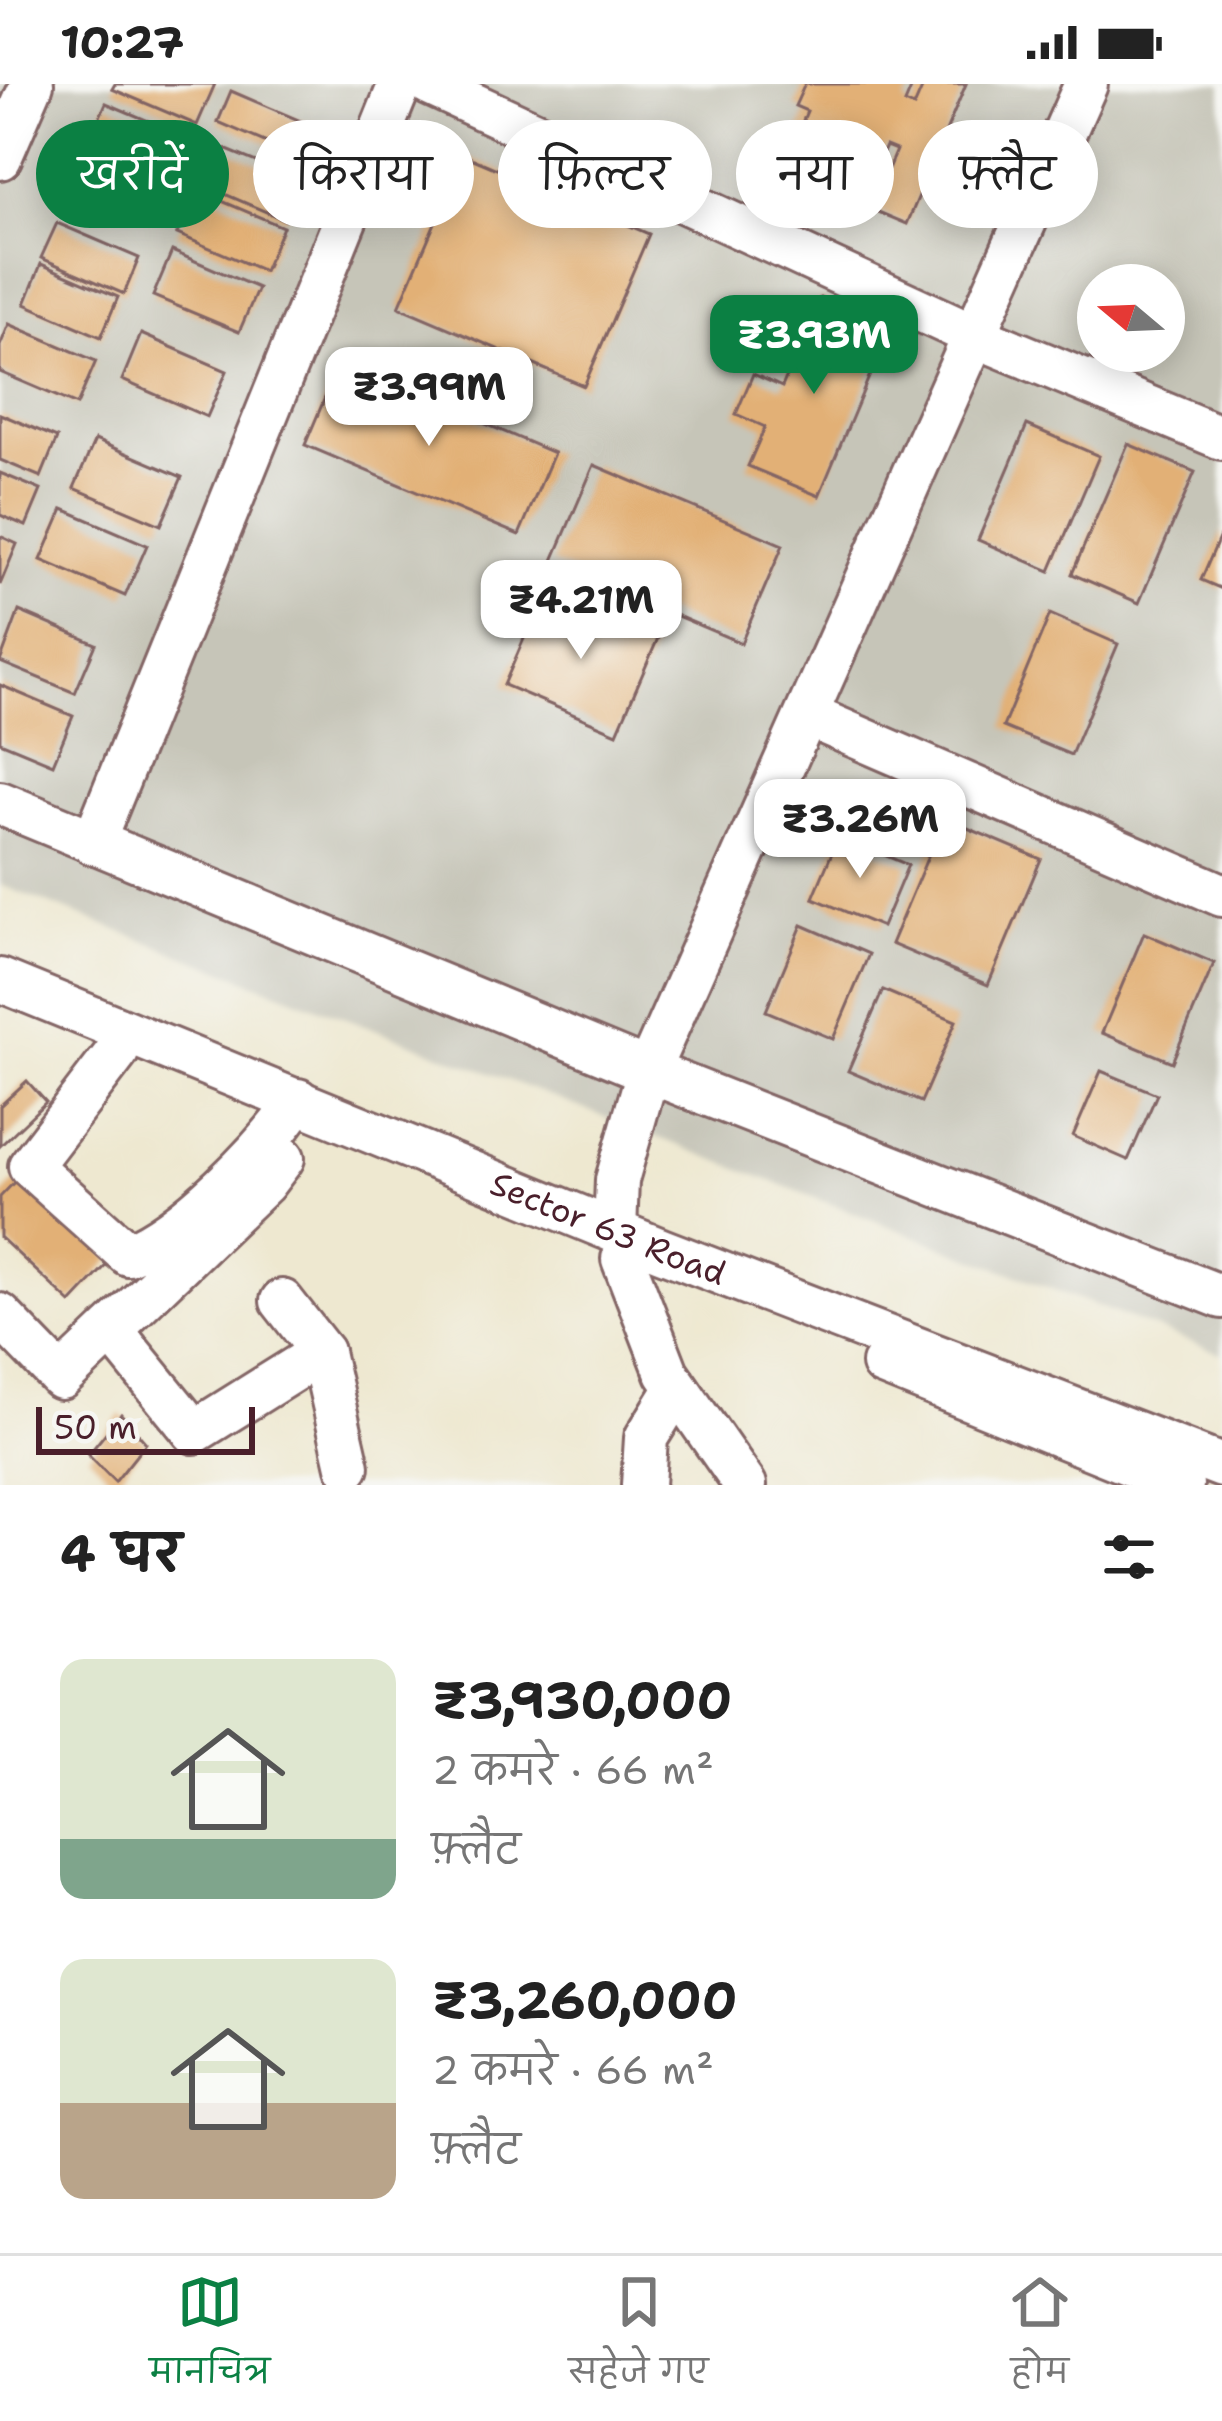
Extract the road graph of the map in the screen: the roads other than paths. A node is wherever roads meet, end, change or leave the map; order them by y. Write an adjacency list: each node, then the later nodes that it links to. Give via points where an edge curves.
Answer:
1 (32, 84): 5 (street)
2 (400, 84): 10 (street)
3 (429, 84): 6 (street)
4 (1086, 84): 6 (street)
5 (0, 158)
6 (976, 336): 7 (street); 8 (street)
7 (1222, 439)
8 (809, 716): 11 (street); 15 (street)
9 (0, 803): 10 (street)
10 (92, 843): 15 (street)
11 (1222, 895)
12 (0, 980): 16 (street, Sector 63 Road)
13 (0, 1005): 14 (street, Sector 63 Road)
14 (118, 1052): 16 (street, Sector 63 Road); 16 (street, via 30,1166 128,1254 156,1243)
15 (648, 1070): 17 (street, via 617,1180); 18 (street)
16 (295, 1117): 17 (street, Sector 63 Road); 21 (street, via 264,1183)
17 (619, 1245): 23 (street); 24 (street, Sector 63 Road)
18 (1222, 1297)
19 (283, 1301): 22 (street)
20 (0, 1316): 21 (street, via 61,1378)
21 (112, 1330): 22 (street, via 194,1432)
22 (322, 1352): 25 (street)
23 (677, 1388): 27 (street, via 646,1438); 28 (street)
24 (1042, 1413): 26 (street, Sector 63 Road); 29 (street, Sector 63 Road)
25 (347, 1466)
26 (1222, 1466)
27 (643, 1485)
28 (745, 1485)
29 (1182, 1485)

